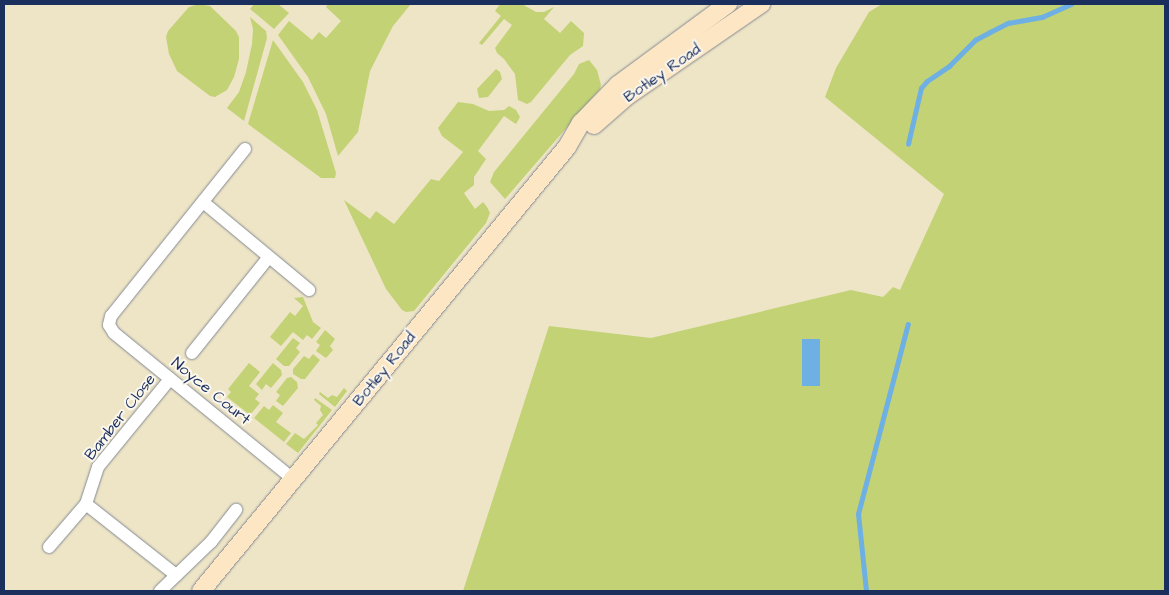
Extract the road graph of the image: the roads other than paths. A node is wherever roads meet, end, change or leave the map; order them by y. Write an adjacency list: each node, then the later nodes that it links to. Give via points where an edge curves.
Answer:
1 (728, 4): 3 (main road, Botley Road, via 618,85 581,123)
2 (761, 4): 3 (main road, Botley Road, via 627,96)
3 (566, 147): 10 (main road, Botley Road)
4 (245, 150): 5 (street)
5 (203, 202): 6 (street, via 258,246); 9 (street, Noyce Court, via 111,316 109,325 114,333)
6 (268, 258): 7 (street); 8 (street)
7 (309, 290)
8 (192, 353)
9 (170, 379): 10 (street, Noyce Court); 11 (street, Bamber Close, via 98,467)
10 (294, 480): 16 (main road, Botley Road)
11 (86, 504): 13 (street, Bamber Close); 14 (street)
12 (236, 510): 14 (street, via 211,542)
13 (49, 547)
14 (176, 575): 15 (street)
15 (160, 591)
16 (201, 591)

